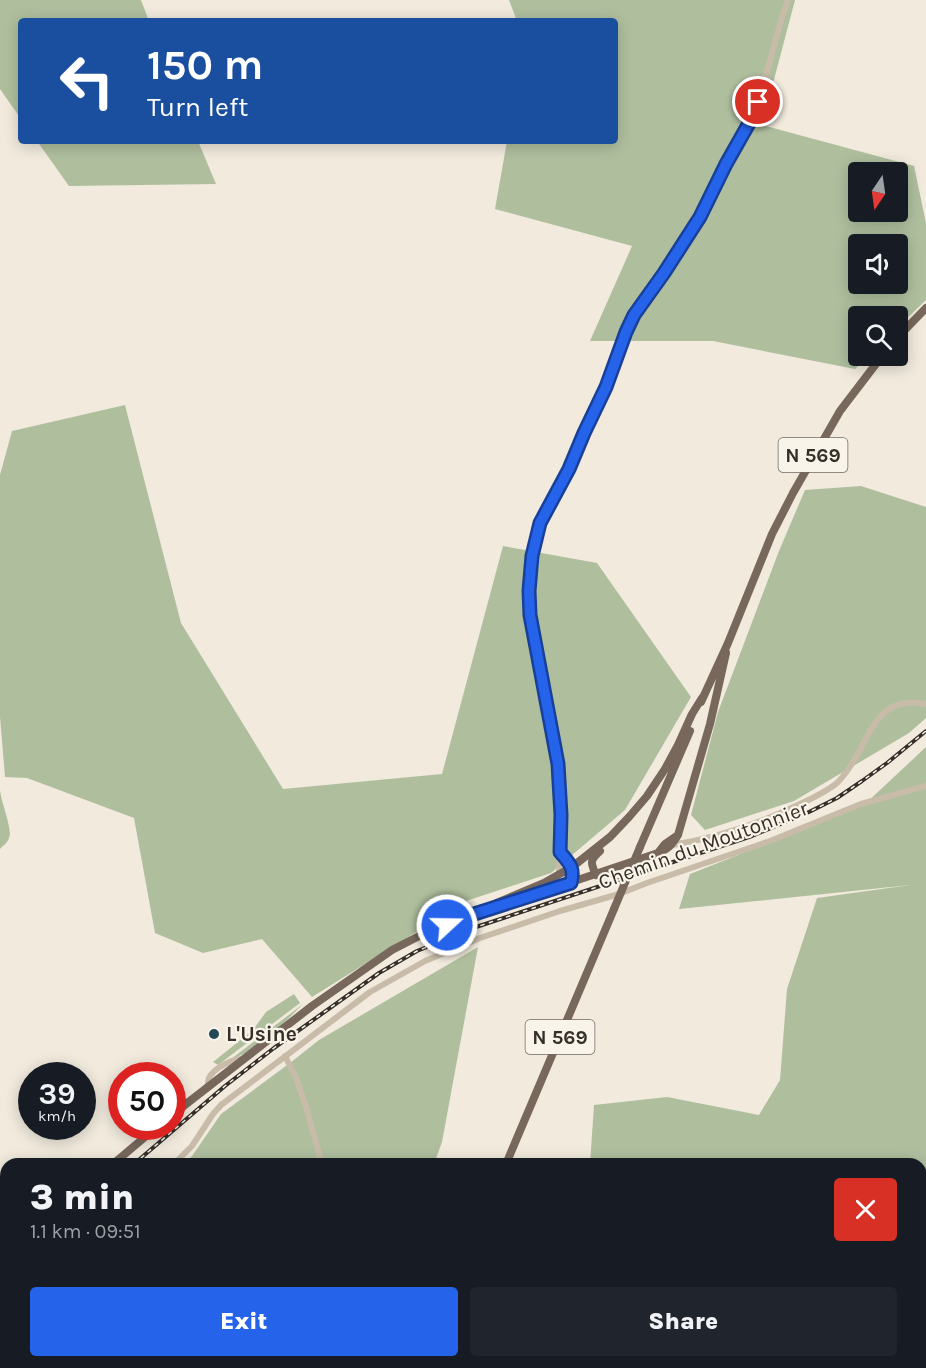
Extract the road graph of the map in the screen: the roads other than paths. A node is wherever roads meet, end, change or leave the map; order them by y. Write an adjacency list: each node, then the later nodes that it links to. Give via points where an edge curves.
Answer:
1 (788, 0): 13 (street, via 752,118 700,217 634,315 569,469 540,523 532,556 530,615 558,764)
2 (926, 308): 3 (main road)
3 (908, 327)
4 (874, 366): 5 (main road, N 569, via 840,411 792,493)
5 (728, 643): 6 (main road, N 569); 10 (main road, N 569)
6 (702, 698): 9 (main road, via 665,769); 26 (main road, N 569, bridge)
7 (926, 704): 11 (street, via 914,701 895,705 882,714 852,765 829,788 770,819)
8 (926, 786): 20 (street, Chemin du Moutonnier, via 861,804 770,841 480,938 425,961 370,992)
9 (630, 817): 15 (main road); 17 (main road, via 593,857 591,865)
10 (678, 836): 11 (street); 12 (main road); 14 (main road)
11 (693, 842): 12 (street)
12 (672, 845): 14 (main road)
13 (560, 852): 15 (street); 16 (street)
14 (658, 853): 17 (main road)
15 (572, 867): 16 (main road); 17 (main road); 18 (main road)
16 (560, 874): 18 (main road); 19 (main road)
17 (596, 874): 18 (main road)
18 (571, 883): 19 (main road)
19 (468, 916): 21 (main road, via 392,950 312,1006)
20 (285, 1056): 24 (street, Chemin du Moutonnier, via 221,1105); 25 (street, via 296,1078)
21 (186, 1104)
22 (141, 1140): 23 (main road)
23 (120, 1158)
24 (180, 1158)
25 (320, 1158)
26 (509, 1158)

